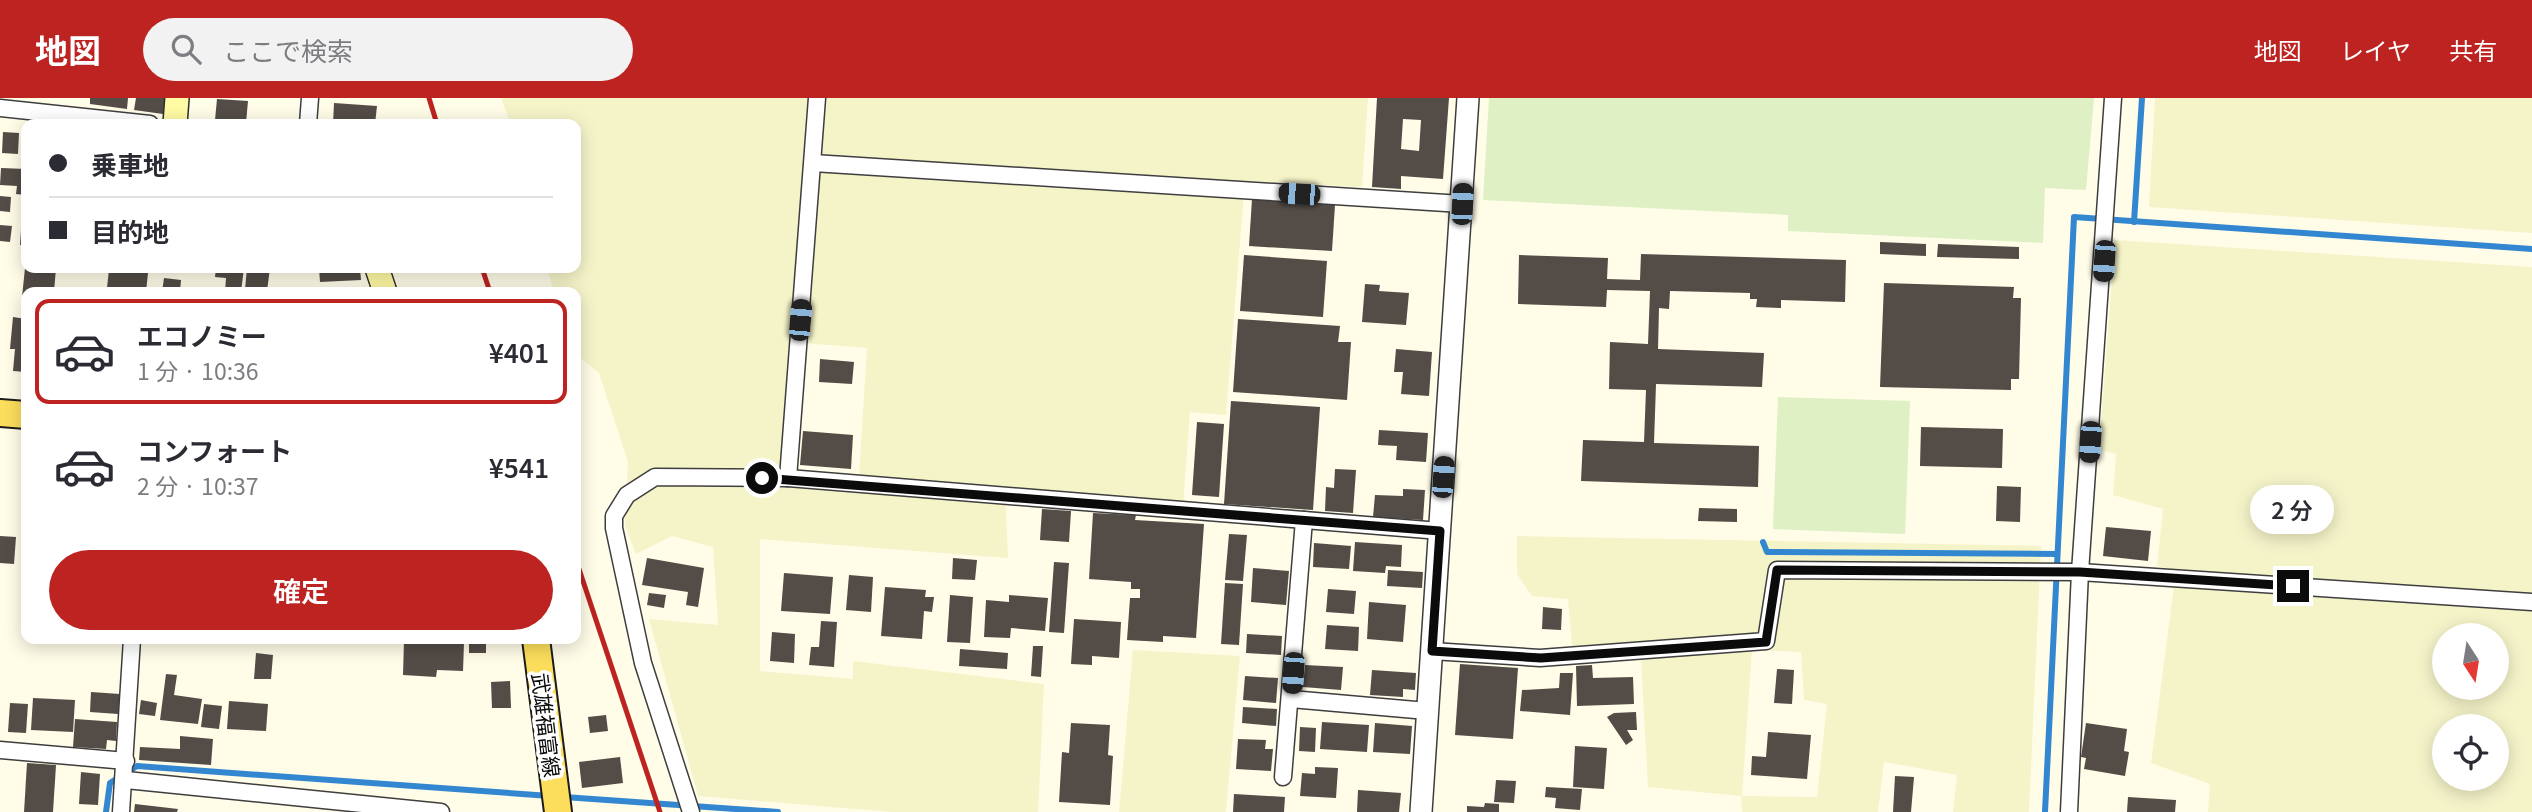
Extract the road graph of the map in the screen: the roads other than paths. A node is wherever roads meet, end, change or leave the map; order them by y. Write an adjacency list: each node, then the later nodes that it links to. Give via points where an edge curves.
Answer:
1 (177, 98): 8 (main road)
2 (310, 98): 9 (street)
3 (817, 98): 10 (street)
4 (1468, 98): 11 (street)
5 (2113, 98): 17 (street, via 2105,234)
6 (0, 108): 7 (street)
7 (103, 119)
8 (175, 119)
9 (308, 119)
10 (813, 163): 11 (street); 14 (street)
11 (1462, 204): 16 (street)
12 (0, 413): 13 (main road)
13 (21, 415)
14 (788, 478): 15 (street); 30 (street, via 655,477 627,495 614,516 643,663)
15 (1304, 520): 16 (street); 22 (street)
16 (1440, 531): 21 (street)
17 (2065, 572): 18 (street); 21 (street, via 1777,570 1766,642 1541,658); 32 (street)
18 (2532, 602)
19 (132, 644): 25 (street)
20 (537, 644): 27 (main road, 武雄福富線)
21 (1432, 651): 23 (street)
22 (1291, 699): 23 (street); 26 (street)
23 (1427, 712): 31 (street)
24 (0, 750): 25 (street)
25 (126, 771): 28 (street); 29 (street)
26 (1283, 777)
27 (557, 804)
28 (121, 812)
29 (441, 812)
30 (691, 812)
31 (1421, 812)
32 (2069, 812)

